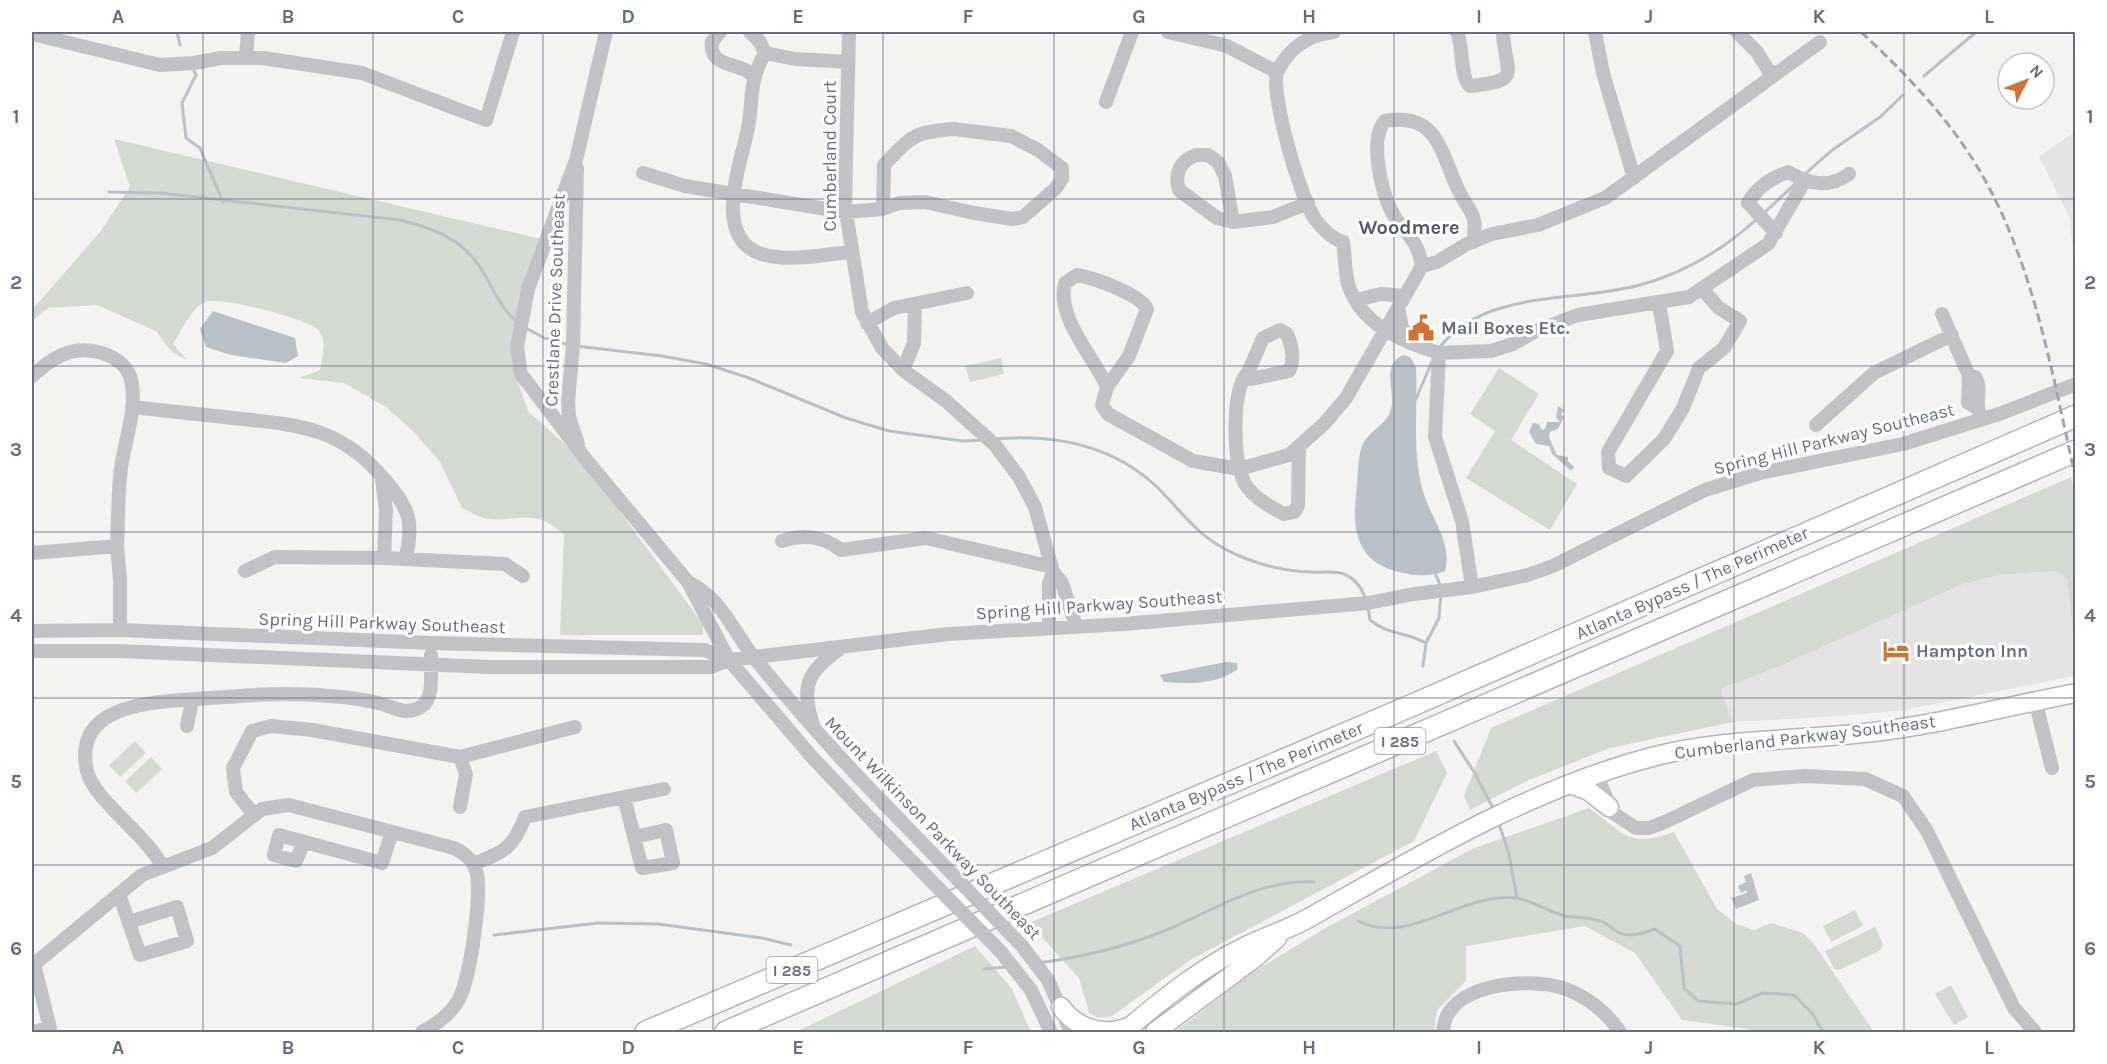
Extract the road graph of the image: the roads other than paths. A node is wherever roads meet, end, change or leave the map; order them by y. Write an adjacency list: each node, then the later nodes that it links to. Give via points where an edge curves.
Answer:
1 (248, 32): 17 (street)
2 (513, 32): 17 (street, via 486,120 362,73)
3 (606, 32): 23 (street, Crestlane Drive Southeast)
4 (720, 32): 20 (street, via 712,42 713,53 723,63 747,70)
5 (750, 32): 16 (street)
6 (849, 32): 18 (street, Cumberland Court)
7 (1132, 32): 22 (street)
8 (1168, 32): 19 (street, via 1227,46)
9 (1334, 32): 19 (street, via 1316,35 1294,47)
10 (1457, 32): 11 (street, via 1462,42 1464,75 1470,86 1504,80 1508,67)
11 (1503, 32)
12 (1595, 32): 26 (street)
13 (1737, 32): 21 (street, via 1757,52)
14 (32, 34): 17 (street, via 160,65)
15 (1820, 42): 21 (street)
16 (765, 53): 18 (street, Cumberland Court); 20 (street)
17 (246, 58)
18 (848, 62): 31 (street, Cumberland Court)
19 (1277, 72): 29 (street, via 1280,117)
20 (753, 76): 28 (street, via 749,124)
21 (1772, 76): 26 (street)
22 (1106, 102)
23 (576, 160): 60 (street, Crestlane Drive Southeast, via 576,271 568,402 576,440); 60 (street, Crestlane Drive Southeast, via 528,289 517,347 526,383)
24 (642, 173): 28 (street, via 685,186)
25 (1850, 174): 27 (street, via 1839,182)
26 (1634, 178): 34 (street, via 1605,198 1561,218)
27 (1804, 182): 33 (street); 33 (street, via 1788,172 1771,178 1752,195 1748,203)
28 (734, 194): 31 (street); 35 (street, via 735,228 744,244 759,254 789,257)
29 (1308, 203): 32 (street, via 1273,216); 39 (street, via 1331,236 1343,242 1348,283)
30 (883, 209): 30 (street, via 925,202 1012,219 1023,217 1055,189 1062,179 1062,168 1011,136 954,129 924,131 884,165); 31 (street)
31 (845, 212): 35 (street, Cumberland Court)
32 (1233, 222): 32 (street, via 1225,176 1218,162 1208,155 1184,160 1177,183 1182,194 1217,218)
33 (1776, 233): 37 (street, via 1768,244)
34 (1473, 242): 36 (street); 36 (street, via 1475,217 1460,196 1437,138 1412,120 1385,121 1376,137 1380,173 1391,210 1417,246)
35 (850, 252): 44 (street, Cumberland Court)
36 (1422, 266): 40 (street)
37 (1702, 289): 41 (street, via 1689,297); 41 (street, via 1719,308 1740,321 1724,348 1699,368 1683,408 1664,439 1626,476 1610,468 1608,452 1667,351)
38 (967, 293): 42 (street)
39 (1356, 300): 40 (street, via 1381,294); 45 (street)
40 (1402, 302): 45 (street); 47 (street, via 1398,317)
41 (1659, 303): 48 (street, via 1578,315 1491,351)
42 (915, 304): 44 (street, via 894,308); 49 (street, via 914,343)
43 (1942, 315): 46 (street)
44 (867, 323): 49 (street, Cumberland Court, via 882,348)
45 (1383, 330): 47 (street); 58 (street, via 1346,398)
46 (1952, 335): 55 (street, via 1970,376 1968,403); 57 (street, via 1874,373)
47 (1410, 343): 48 (street)
48 (1439, 353): 72 (street, via 1435,437 1462,521)
49 (903, 370): 68 (street, Cumberland Court, via 946,401 995,446 1035,507)
50 (32, 376): 54 (street, via 44,364 68,352 96,351 124,365 132,387)
51 (1245, 376): 61 (street, via 1236,399)
52 (2076, 384): 55 (street, Spring Hill Parkway Southeast)
53 (1107, 387): 53 (street, via 1066,314 1063,292 1072,277 1100,281 1142,302 1147,309 1129,356); 61 (street, via 1102,405 1108,414 1194,461)
54 (132, 407): 62 (street, via 301,426 354,449); 64 (street, via 120,477)
55 (1979, 414): 72 (street, Spring Hill Parkway Southeast, via 1903,444 1760,473 1705,489 1553,566)
56 (2076, 416): 111 (highway, Atlanta Bypass / The Perimeter / I 285)
57 (1816, 425)
58 (1299, 448): 61 (street, via 1289,455); 61 (street, via 1298,506 1289,514 1256,496 1244,483)
59 (2076, 451): 112 (highway, Atlanta Bypass / The Perimeter / I 285)
60 (588, 462): 71 (street)
61 (1239, 469)
62 (382, 476): 66 (street, via 386,510); 67 (street, via 411,522)
63 (782, 541): 68 (street, via 796,536 829,540 841,550 926,538)
64 (117, 546): 65 (street); 76 (street)
65 (32, 554)
66 (384, 558): 67 (street); 69 (street, via 275,557)
67 (406, 560): 70 (street, via 505,564)
68 (1052, 570): 73 (street, Cumberland Court, via 1062,583); 74 (street, Cumberland Court)
69 (246, 571)
70 (523, 576)
71 (688, 582): 80 (street, Mount Wilkinson Parkway Southeast, via 705,590); 81 (street, Mount Wilkinson Parkway Southeast)
72 (1472, 587): 73 (street, Spring Hill Parkway Southeast, via 1368,603)
73 (1076, 626): 74 (street, Spring Hill Parkway Southeast)
74 (1049, 628): 78 (street, Spring Hill Parkway Southeast, via 948,634)
75 (32, 630): 76 (street, Spring Hill Parkway Southeast)
76 (120, 630): 77 (street, Spring Hill Parkway Southeast)
77 (431, 644): 81 (street, Spring Hill Parkway Southeast, via 705,650); 82 (street)
78 (843, 647): 80 (street, Spring Hill Parkway Southeast); 88 (street, via 818,666 806,687)
79 (32, 651): 82 (street, Spring Hill Parkway Southeast)
80 (754, 657): 81 (street, Spring Hill Parkway Southeast); 88 (street, Mount Wilkinson Parkway Southeast)
81 (729, 660): 82 (street, Spring Hill Parkway Southeast, via 711,667); 113 (street, Mount Wilkinson Parkway Southeast, bridge, via 812,757 1001,952 1031,990)
82 (430, 664): 84 (street, via 429,698 410,711 301,693)
83 (2076, 693): 85 (main road, Cumberland Parkway Southeast)
84 (192, 700): 86 (street); 102 (street, via 176,701 166,693 141,694 130,705 111,714 88,743 86,768 96,788 154,850)
85 (2036, 700): 90 (street); 91 (main road, Cumberland Parkway Southeast, via 1892,729 1697,747)
86 (187, 726)
87 (575, 727): 89 (street)
88 (814, 729): 107 (street, Mount Wilkinson Parkway Southeast, bridge, via 1016,939 1048,980)
89 (460, 757): 95 (street, via 466,774); 97 (street, via 312,730 271,726 252,731 233,768 236,792)
90 (2052, 768)
91 (1596, 774): 92 (main road, Cumberland Parkway Southeast); 96 (street)
92 (1570, 784): 96 (main road, via 1589,791); 105 (main road, Cumberland Parkway Southeast, via 1493,818)
93 (663, 789): 94 (street)
94 (624, 797): 99 (street); 101 (street, via 525,817 516,841)
95 (460, 807)
96 (1609, 807): 118 (street, via 1628,825 1649,828 1753,780 1805,776 1865,779 1903,796 1944,863 2014,1008)
97 (254, 815): 98 (street, via 272,806 289,805); 102 (street, via 212,848)
98 (392, 832): 100 (street, via 382,863); 101 (street, via 454,848)
99 (634, 837)
100 (304, 842)
101 (473, 864): 110 (street, via 478,883 465,986 449,1013)
102 (162, 866): 103 (street, via 142,875)
103 (119, 894): 104 (street); 106 (street)
104 (129, 922): 104 (street, via 140,955 187,941 177,907)
105 (1285, 931): 108 (main road, Cumberland Parkway Southeast, via 1233,952); 115 (main road, Cumberland Parkway Southeast)
106 (33, 965): 109 (street, via 50,1028)
107 (1061, 1006): 108 (main road, via 1077,1023 1093,1030); 114 (street, Mount Wilkinson Parkway Southeast)
108 (1128, 1029)
109 (32, 1032)
110 (422, 1032)
111 (646, 1032)
112 (726, 1032)
113 (1051, 1032)
114 (1071, 1032)
115 (1155, 1032)
116 (1443, 1032): 117 (street, via 1446,1016 1462,1000 1507,983 1539,984 1574,992 1607,1015)
117 (1620, 1032)
118 (2035, 1032)

